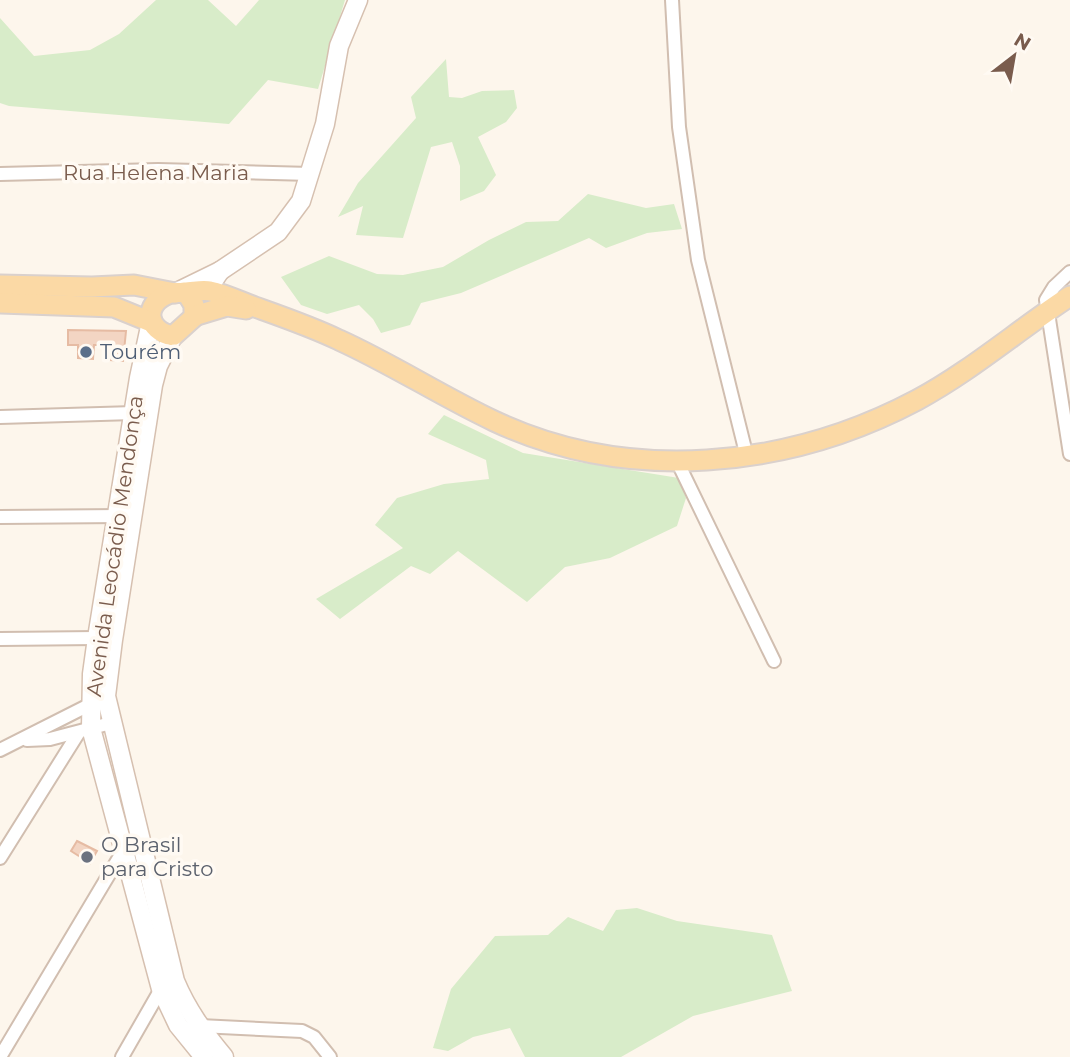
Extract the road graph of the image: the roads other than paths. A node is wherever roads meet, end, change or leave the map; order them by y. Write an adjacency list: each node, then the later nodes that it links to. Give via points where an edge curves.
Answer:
1 (358, 0): 4 (street, via 339,46)
2 (672, 0): 20 (street, via 679,127 698,260)
3 (0, 174): 4 (street, Rua Helena Maria, via 158,170)
4 (312, 174): 5 (street, via 301,201 278,232)
5 (220, 271): 8 (street); 9 (street)
6 (1070, 272): 13 (street, via 1050,293)
7 (0, 285): 9 (main road, via 134,285)
8 (209, 290): 9 (main road); 12 (main road); 14 (street)
9 (181, 292): 14 (main road, via 194,305); 15 (main road, via 169,293 153,307)
10 (1070, 296): 13 (main road)
11 (0, 303): 15 (main road, via 114,307)
12 (265, 311): 14 (main road, via 227,306); 21 (main road, via 340,340 524,434 595,455)
13 (1047, 311): 19 (street); 20 (main road, via 918,400 815,441)
14 (194, 317): 16 (main road)
15 (151, 322): 16 (main road, via 156,330); 17 (street, Avenida Leocádio Mendonça)
16 (173, 337): 22 (street, Avenida Leocádio Mendonça, via 153,385)
17 (134, 413): 18 (street); 22 (street, Avenida Leocádio Mendonça)
18 (0, 417)
19 (1070, 454)
20 (747, 457): 21 (main road)
21 (678, 463): 26 (street)
22 (126, 516): 23 (street); 24 (street, Avenida Leocádio Mendonça); 27 (street, Avenida Leocádio Mendonça, via 113,640)
23 (0, 517)
24 (97, 638): 25 (street); 27 (street, Avenida Leocádio Mendonça)
25 (0, 639)
26 (774, 661)
27 (99, 700): 28 (street, Avenida Leocádio Mendonça); 29 (street, Avenida Leocádio Mendonça); 31 (street)
28 (111, 723): 29 (street); 34 (street, Avenida Leocádio Mendonça)
29 (85, 730): 30 (street); 33 (street); 35 (street, Avenida Leocádio Mendonça)
30 (50, 739): 31 (street); 33 (street)
31 (13, 744): 32 (street)
32 (0, 750)
33 (52, 774): 36 (street)
34 (141, 835): 35 (street); 37 (street, Avenida Leocádio Mendonça)
35 (122, 850): 37 (street, Avenida Leocádio Mendonça); 39 (street)
36 (0, 858)
37 (168, 985): 38 (street, Avenida Leocádio Mendonça); 40 (street); 41 (street, Avenida Leocádio Mendonça, via 178,1026)
38 (200, 1026): 42 (street, Avenida Leocádio Mendonça); 43 (street, via 302,1031 314,1037)
39 (0, 1057)
40 (122, 1057)
41 (204, 1057)
42 (224, 1057)
43 (330, 1057)

